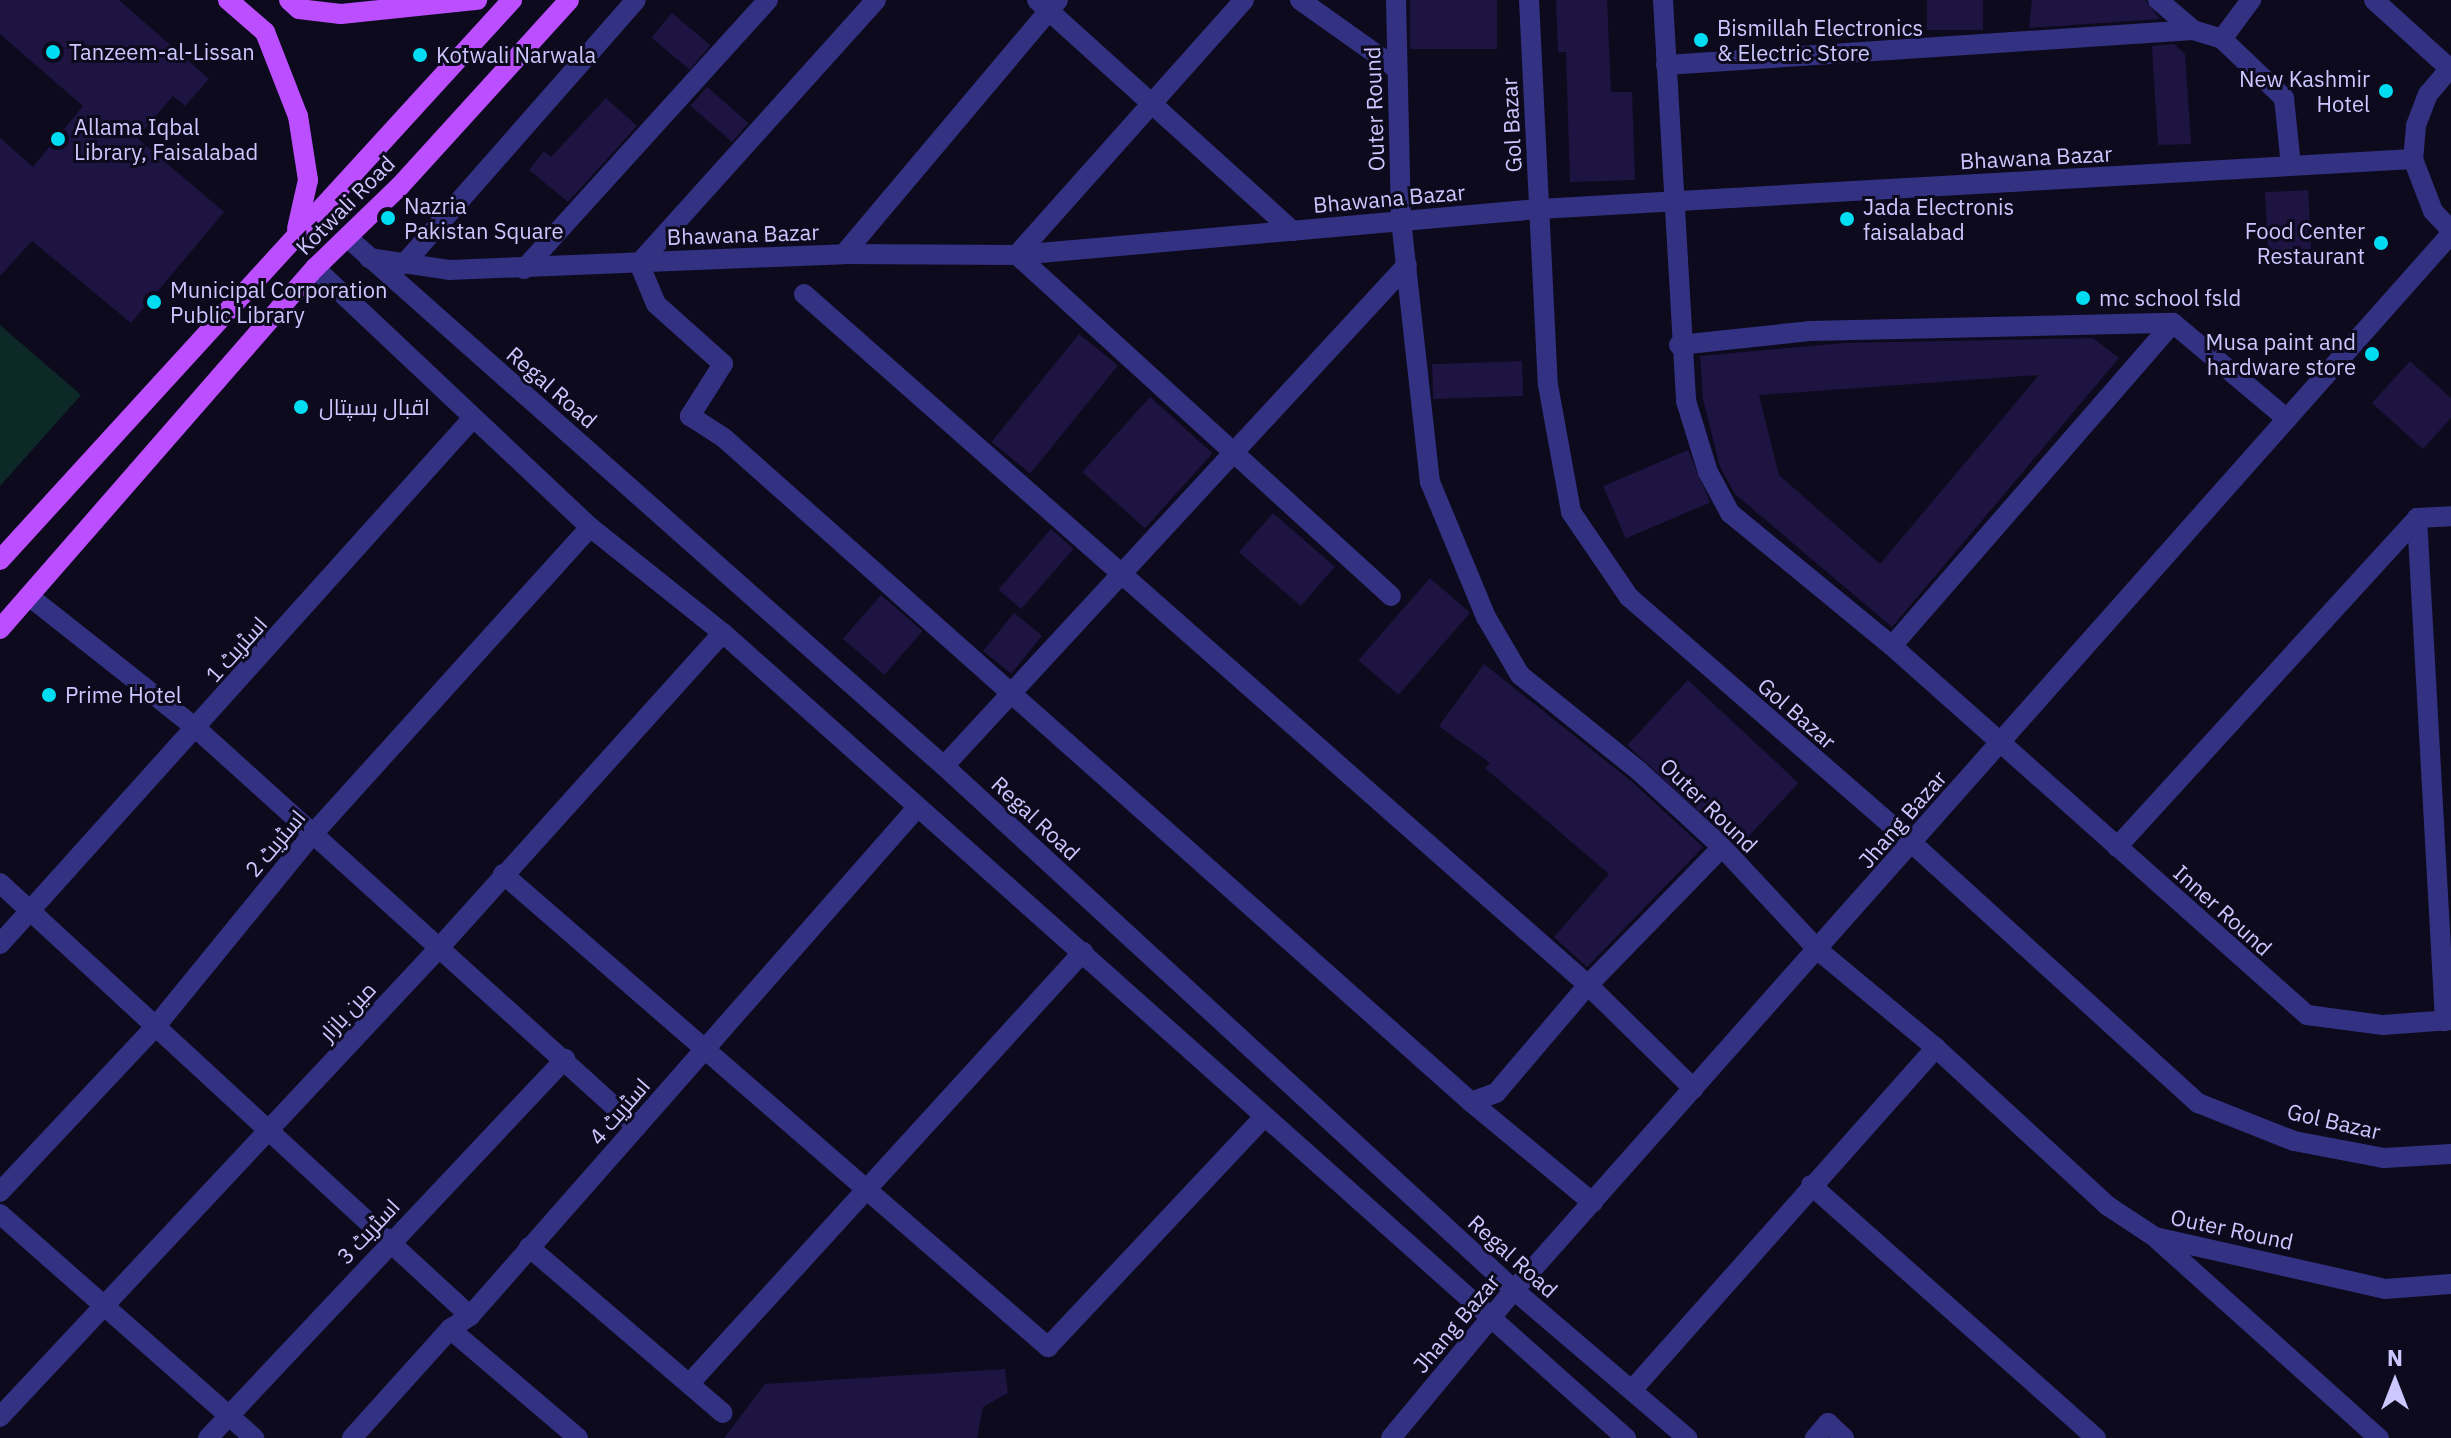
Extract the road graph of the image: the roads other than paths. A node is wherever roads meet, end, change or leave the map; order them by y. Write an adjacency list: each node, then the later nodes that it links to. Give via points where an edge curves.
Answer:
1 (228, 0): 30 (main road, via 265,32 298,116 308,180)
2 (477, 0): 17 (main road)
3 (512, 0): 30 (main road, Kotwali Road)
4 (569, 0): 33 (main road, Kotwali Road)
5 (636, 0): 38 (street)
6 (768, 0): 41 (street)
7 (876, 0): 37 (street)
8 (1244, 0): 24 (street)
9 (1300, 0): 23 (street)
10 (1396, 0): 23 (street, Outer Round)
11 (1529, 0): 28 (street, Gol Bazar)
12 (1663, 0): 21 (street, Inner Round)
13 (2158, 0): 19 (street)
14 (2251, 0): 20 (street)
15 (2374, 0): 22 (street)
16 (298, 3): 17 (main road, via 341,14)
17 (422, 4)
18 (1048, 4): 24 (street); 34 (street)
19 (2193, 30): 20 (street); 21 (street)
20 (2222, 39): 26 (street, via 2284,98)
21 (1666, 65): 27 (street, Inner Round)
22 (2450, 68): 25 (street, via 2428,94 2416,126)
23 (1397, 69): 29 (street, Outer Round)
24 (1155, 106): 31 (street); 35 (street)
25 (2413, 159): 26 (street, Bhawana Bazar); 32 (street, via 2433,211)
26 (2291, 166): 27 (street, Bhawana Bazar)
27 (1675, 201): 28 (street, Bhawana Bazar); 44 (street, Inner Round)
28 (1539, 209): 29 (street, Bhawana Bazar); 64 (street, Gol Bazar, via 1548,385 1571,512 1629,597)
29 (1401, 220): 31 (street, Bhawana Bazar); 39 (street, Outer Round)
30 (297, 229): 51 (main road, Kotwali Road)
31 (1293, 231): 35 (street, Bhawana Bazar)
32 (2451, 232): 46 (street, Jhang Bazar)
33 (348, 238): 36 (street, Regal Road); 40 (main road, Kotwali Road)
34 (844, 254): 35 (street, Bhawana Bazar); 37 (street, Bhawana Bazar)
35 (1017, 255): 47 (street)
36 (369, 258): 38 (street, Bhawana Bazar); 61 (street, Regal Road)
37 (639, 263): 41 (street, Bhawana Bazar); 58 (street, via 656,304 723,364 690,416 724,438)
38 (404, 264): 41 (street, Bhawana Bazar, via 449,270)
39 (1407, 265): 47 (street); 65 (street, Outer Round, via 1430,482 1486,617 1520,675 1639,771)
40 (315, 268): 45 (street); 54 (main road, Kotwali Road)
41 (524, 269)
42 (804, 294): 52 (street)
43 (2173, 323): 44 (street, via 1809,331); 46 (street); 57 (street)
44 (1679, 345): 57 (street, Inner Round, via 1686,401 1708,472 1730,513)
45 (473, 418): 50 (street); 59 (street, اسٹریٹ 1)
46 (2287, 419): 60 (street, Jhang Bazar)
47 (1234, 452): 52 (street); 53 (street)
48 (2451, 516): 49 (street)
49 (2417, 518): 66 (street); 75 (street)
50 (590, 527): 56 (street); 63 (street, اسٹریٹ 2)
51 (0, 560)
52 (1124, 571): 58 (street); 74 (street)
53 (1391, 596)
54 (30, 597): 55 (main road, Kotwali Road); 59 (street)
55 (0, 629)
56 (723, 633): 62 (street); 67 (street, مین بازار)
57 (1892, 646): 60 (street, Inner Round)
58 (1012, 695): 61 (street); 81 (street)
59 (197, 729): 63 (street); 69 (street, اسٹریٹ 1)
60 (2000, 743): 64 (street, Jhang Bazar); 66 (street, Inner Round)
61 (944, 766): 95 (street, Regal Road)
62 (916, 809): 73 (street); 77 (street, اسٹریٹ 4)
63 (311, 836): 71 (street); 76 (street, اسٹریٹ 2)
64 (1912, 843): 72 (street, Jhang Bazar); 85 (street, Gol Bazar, via 2198,1103 2294,1141 2384,1158)
65 (1722, 847): 72 (street, Outer Round); 74 (street)
66 (2117, 847): 75 (street, Inner Round, via 2307,1015 2383,1025)
67 (503, 874): 71 (street, مین بازار); 77 (street)
68 (0, 883): 69 (street)
69 (31, 911): 70 (street, اسٹریٹ 1); 76 (street)
70 (0, 944)
71 (439, 948): 79 (street); 84 (street, مین بازار)
72 (1818, 950): 78 (street, Outer Round); 80 (street, Jhang Bazar)
73 (1083, 952): 82 (street); 87 (street)
74 (1588, 985): 80 (street); 81 (street, via 1496,1093)
75 (2448, 1020)
76 (156, 1026): 84 (street); 88 (street, اسٹریٹ 2)
77 (706, 1046): 83 (street, اسٹریٹ 4); 87 (street)
78 (1936, 1048): 86 (street); 91 (street, Outer Round, via 2108,1206)
79 (565, 1059): 83 (street); 92 (street, اسٹریٹ 3)
80 (1694, 1089): 89 (street, Jhang Bazar)
81 (1471, 1102): 89 (street)
82 (1264, 1117): 87 (street, via 1048,1347); 98 (street)
83 (637, 1127): 93 (street, اسٹریٹ 4)
84 (268, 1128): 92 (street); 96 (street, مین بازار)
85 (2451, 1154)
86 (1811, 1185): 101 (street); 114 (street)
87 (864, 1189): 100 (street)
88 (0, 1192)
89 (1593, 1203): 95 (street, Jhang Bazar)
90 (0, 1214): 96 (street)
91 (2155, 1237): 94 (street, Outer Round, via 2385,1289); 115 (street)
92 (390, 1241): 97 (street); 103 (street, اسٹریٹ 3)
93 (529, 1247): 97 (street, اسٹریٹ 4); 100 (street)
94 (2451, 1284)
95 (1514, 1290): 98 (street, Jhang Bazar); 101 (street, Regal Road)
96 (102, 1303): 103 (street); 104 (street, مین بازار)
97 (470, 1316): 99 (street, اسٹریٹ 4)
98 (1493, 1317): 109 (street, Jhang Bazar); 110 (street)
99 (450, 1329): 107 (street, اسٹریٹ 4); 108 (street)
100 (689, 1384): 102 (street)
101 (1632, 1390): 111 (street, Regal Road)
102 (723, 1413)
103 (229, 1415): 105 (street, اسٹریٹ 3); 106 (street)
104 (0, 1417)
105 (208, 1438)
106 (254, 1438)
107 (352, 1438)
108 (578, 1438)
109 (1391, 1438)
110 (1626, 1438)
111 (1687, 1438)
112 (1815, 1438): 113 (street, via 1828,1423)
113 (1844, 1438)
114 (2096, 1438)
115 (2379, 1438)

